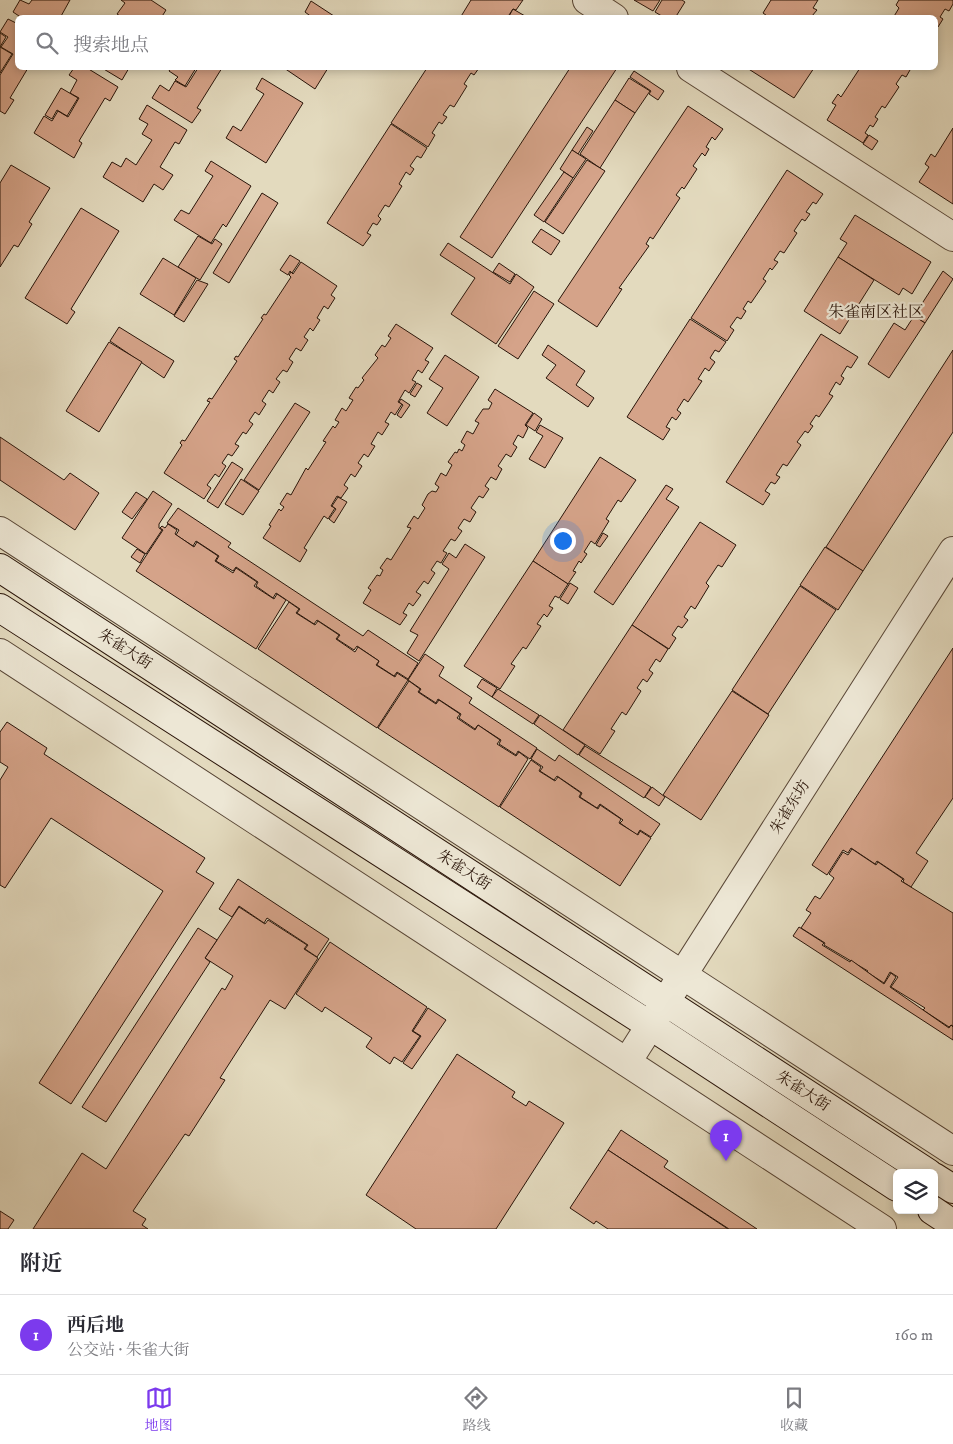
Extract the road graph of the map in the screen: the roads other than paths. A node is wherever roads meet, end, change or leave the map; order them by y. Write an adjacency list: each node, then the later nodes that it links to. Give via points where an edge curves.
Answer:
1 (587, 0): 2 (street)
2 (610, 15)
3 (694, 70): 4 (street)
4 (953, 237)
5 (0, 531): 10 (street)
6 (953, 551): 10 (street, 朱雀东坊)
7 (0, 568): 11 (street, 朱雀大街)
8 (0, 608): 12 (street, 朱雀大街)
9 (0, 653): 13 (street)
10 (683, 975): 11 (street, 朱雀东坊); 14 (street)
11 (666, 1001): 12 (street, 朱雀东坊); 15 (street, 朱雀大街)
12 (651, 1026): 13 (street, 朱雀东坊); 17 (street, 朱雀大街)
13 (627, 1062): 21 (street)
14 (953, 1151)
15 (922, 1169)
16 (938, 1180): 18 (street)
17 (893, 1184)
18 (953, 1189)
19 (938, 1214): 20 (street)
20 (953, 1224)
21 (882, 1229)

